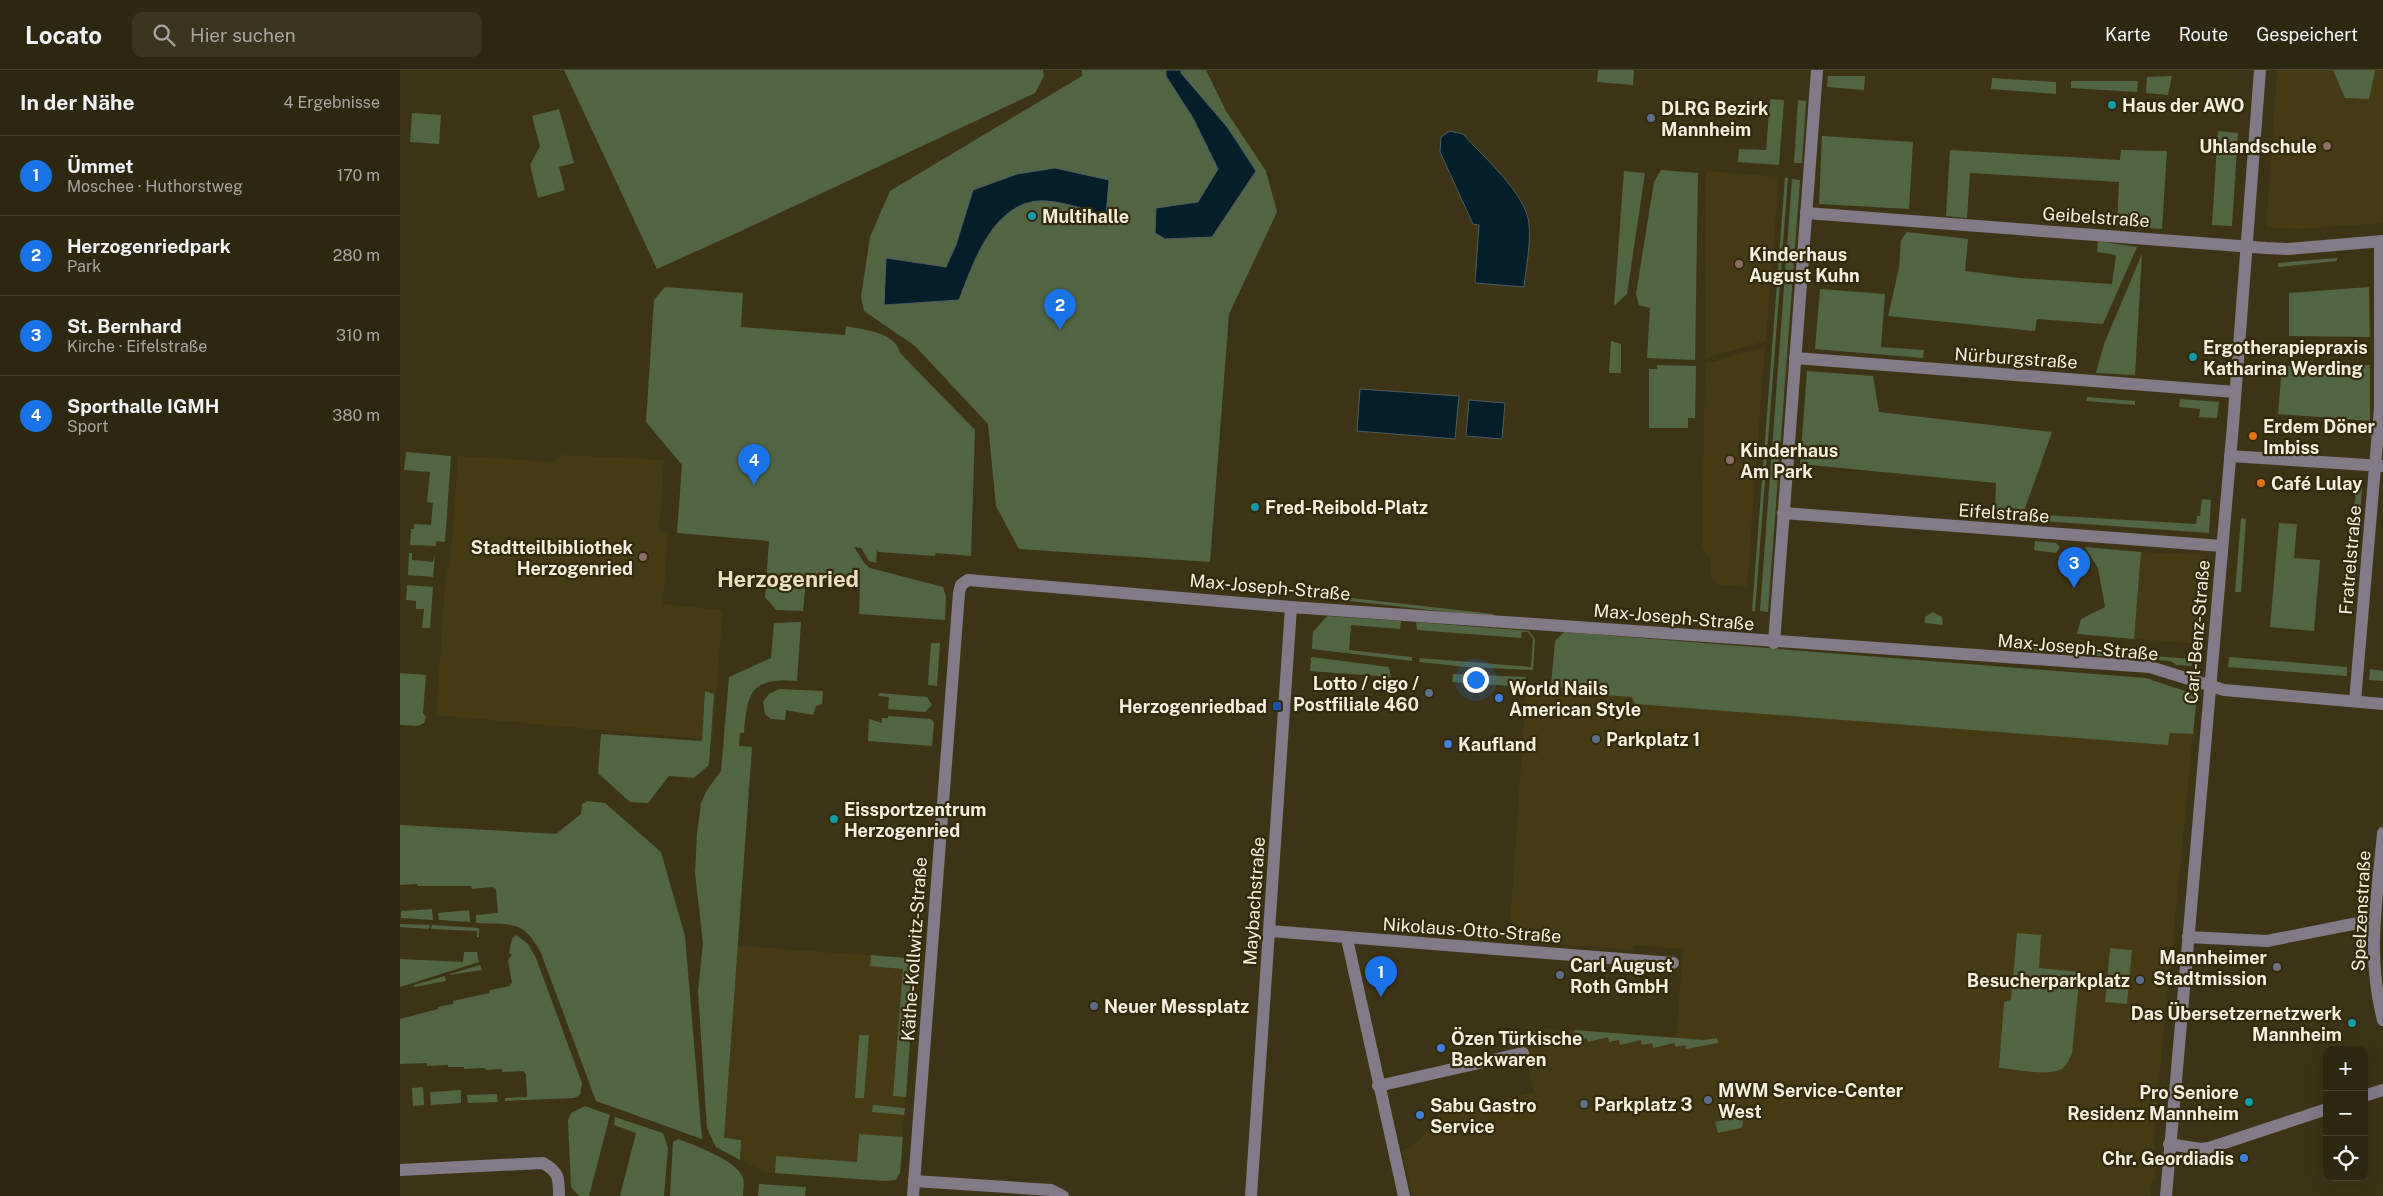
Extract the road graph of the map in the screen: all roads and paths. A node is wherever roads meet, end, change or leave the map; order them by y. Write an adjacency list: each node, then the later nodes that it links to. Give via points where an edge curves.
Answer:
1 (1817, 70): 4 (street)
2 (2256, 70): 3 (street)
3 (2260, 70): 6 (street, Carl-Benz-Straße)
4 (1806, 213): 6 (street, Geibelstraße); 7 (street)
5 (2382, 241): 6 (street, Geibelstraße, via 2288,249); 10 (street, Fratrelstraße)
6 (2246, 246): 8 (street, Carl-Benz-Straße)
7 (1795, 358): 8 (street, Nürburgstraße); 11 (street)
8 (2235, 392): 9 (street, Carl-Benz-Straße)
9 (2230, 456): 10 (street); 12 (street, Carl-Benz-Straße)
10 (2379, 466): 17 (street, Fratrelstraße)
11 (1783, 513): 12 (street, Eifelstraße); 15 (street)
12 (2222, 546): 16 (street, Carl-Benz-Straße)
13 (961, 585): 14 (street, Max-Joseph-Straße, via 968,580 977,580); 34 (street, Käthe-Kollwitz-Straße)
14 (1291, 607): 15 (street, Max-Joseph-Straße); 22 (street, Maybachstraße)
15 (1774, 643): 16 (street, Max-Joseph-Straße, via 2150,668)
16 (2210, 687): 17 (street, Max-Joseph-Straße); 23 (street, Carl-Benz-Straße)
17 (2355, 701): 18 (street, Max-Joseph-Straße)
18 (2383, 704)
19 (2383, 833): 20 (street, Spelzenstraße)
20 (2380, 899): 21 (street, Spelzenstraße)
21 (2374, 924): 23 (street, via 2266,940); 26 (street, Spelzenstraße, via 2375,992)
22 (1269, 931): 24 (street, Nikolaus-Otto-Straße); 38 (street, Maybachstraße)
23 (2188, 937): 32 (street, Carl-Benz-Straße)
24 (1347, 939): 25 (street, Nikolaus-Otto-Straße); 28 (street)
25 (1673, 963)
26 (2383, 1020)
27 (1523, 1053): 28 (street)
28 (1378, 1086): 39 (street)
29 (2383, 1090): 30 (street)
30 (2368, 1095)
31 (2323, 1110): 32 (street, via 2209,1148)
32 (2169, 1144): 40 (street, Carl-Benz-Straße)
33 (400, 1170): 35 (street, via 543,1163 554,1169 559,1181)
34 (914, 1181): 36 (street, Käthe-Kollwitz-Straße); 37 (street, via 1050,1190)
35 (559, 1196)
36 (913, 1196)
37 (1063, 1196)
38 (1251, 1196)
39 (1404, 1196)
40 (2166, 1196)

